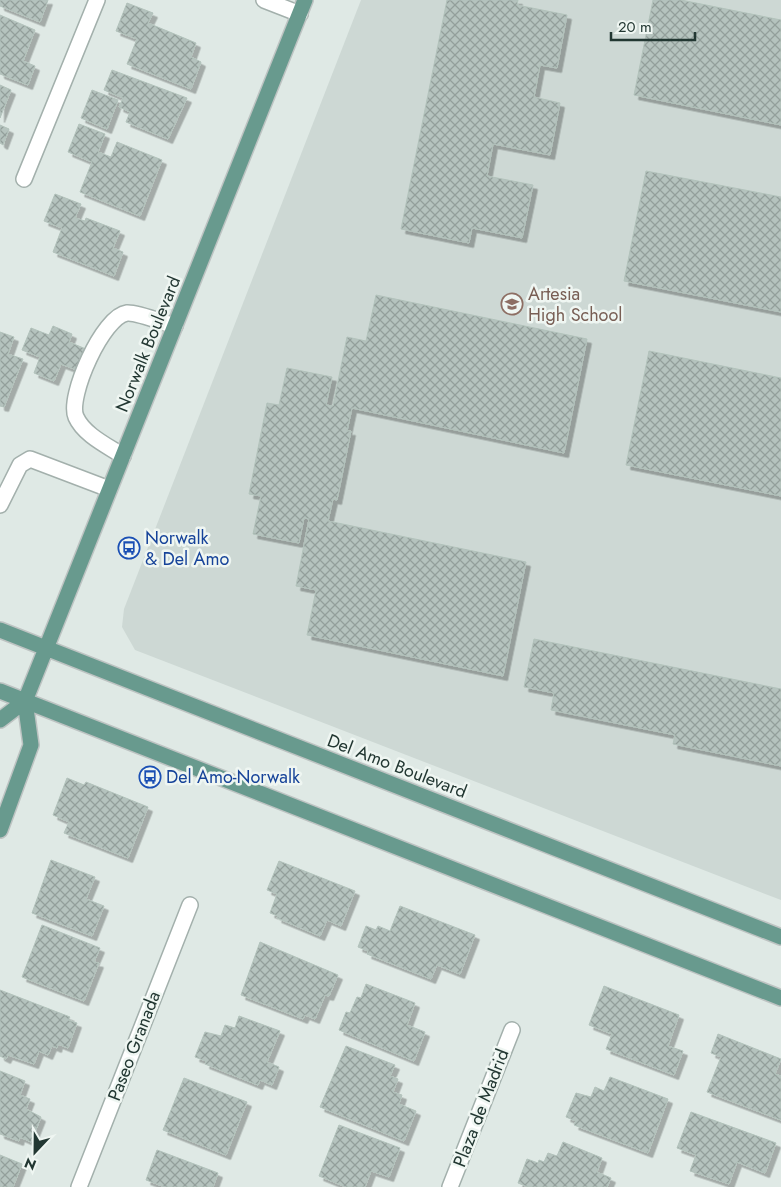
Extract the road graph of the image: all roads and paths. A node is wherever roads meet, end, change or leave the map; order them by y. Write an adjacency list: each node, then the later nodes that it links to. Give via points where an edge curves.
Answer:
1 (97, 0): 4 (street)
2 (264, 0): 3 (street)
3 (302, 7): 5 (main road, Norwalk Boulevard)
4 (24, 179)
5 (175, 326): 6 (main road, Norwalk Boulevard); 6 (street, via 127,313 114,318 102,332 76,393 75,416 82,428)
6 (122, 456): 7 (main road, Norwalk Boulevard)
7 (110, 489): 8 (street, via 30,459 20,465); 10 (main road, Norwalk Boulevard)
8 (0, 505)
9 (0, 630): 10 (main road, Del Amo Boulevard)
10 (45, 649): 12 (main road, Norwalk Boulevard); 16 (main road, Del Amo Boulevard)
11 (0, 691): 12 (main road)
12 (25, 701): 13 (main road); 14 (main road, Norwalk Boulevard, via 31,745); 17 (main road)
13 (0, 720)
14 (0, 830)
15 (190, 905): 19 (street, Paseo Granada)
16 (781, 937)
17 (781, 998)
18 (512, 1030): 20 (street, Plaza de Madrid)
19 (79, 1187)
20 (450, 1187)

